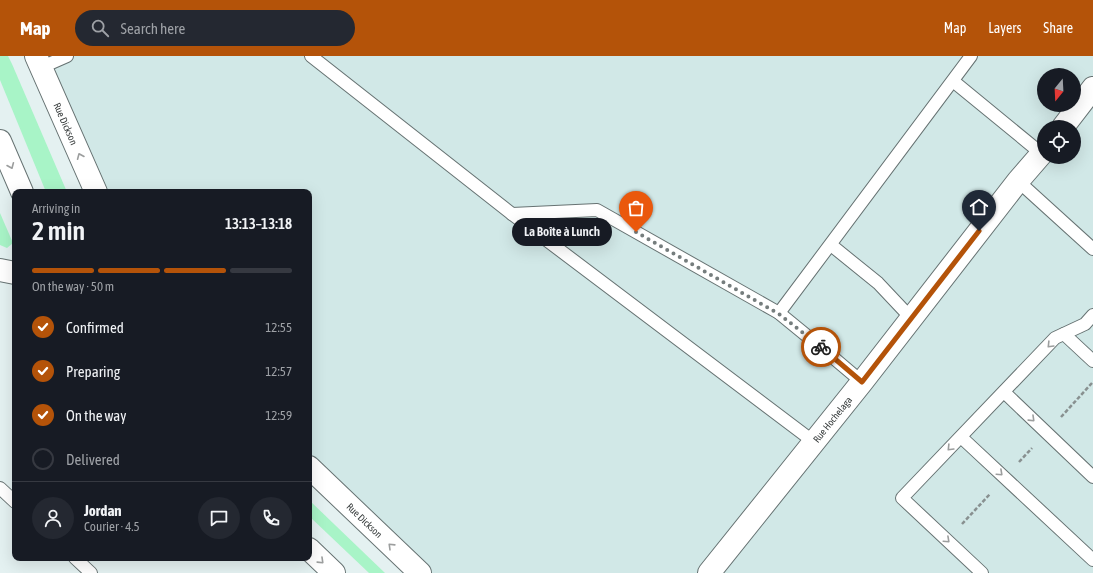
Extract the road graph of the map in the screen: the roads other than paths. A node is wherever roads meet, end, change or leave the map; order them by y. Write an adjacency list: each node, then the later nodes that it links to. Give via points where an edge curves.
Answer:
1 (67, 56): 4 (lane)
2 (311, 56): 14 (lane)
3 (971, 56): 5 (lane)
4 (39, 61): 13 (main road, Rue Dickson, one-way to 4)
5 (953, 81): 9 (lane); 15 (lane)
6 (1093, 88): 7 (main road)
7 (1068, 120)
8 (0, 141): 12 (main road, one-way to 12)
9 (1037, 148)
10 (1037, 160): 11 (main road, Rue Hochelaga)
11 (1018, 181): 16 (lane); 21 (main road, Rue Hochelaga)
12 (21, 189)
13 (95, 189)
14 (512, 214): 19 (lane, via 597,210); 27 (lane)
15 (831, 245): 19 (lane); 21 (lane, via 878,283)
16 (1093, 249)
17 (0, 270): 18 (main road)
18 (12, 272)
19 (779, 314): 24 (lane)
20 (1093, 315): 22 (lane, via 1085,324)
21 (911, 318): 24 (main road, Rue Hochelaga)
22 (1064, 334): 23 (lane); 25 (lane, one-way to 25, via 1056,338)
23 (1093, 361)
24 (862, 382): 27 (main road, Rue Hochelaga)
25 (1004, 392): 26 (lane); 29 (lane, one-way to 29)
26 (961, 437): 33 (lane, one-way to 33); 39 (lane, one-way to 39, via 902,498)
27 (814, 442): 38 (main road, Rue Hochelaga)
28 (312, 470): 37 (main road, Rue Dickson, one-way to 28)
29 (1093, 477)
30 (0, 488): 31 (lane)
31 (12, 499)
32 (312, 553): 36 (main road, one-way to 36)
33 (1093, 560)
34 (78, 561): 35 (lane)
35 (91, 573)
36 (334, 573)
37 (420, 573)
38 (709, 573)
39 (982, 573)

